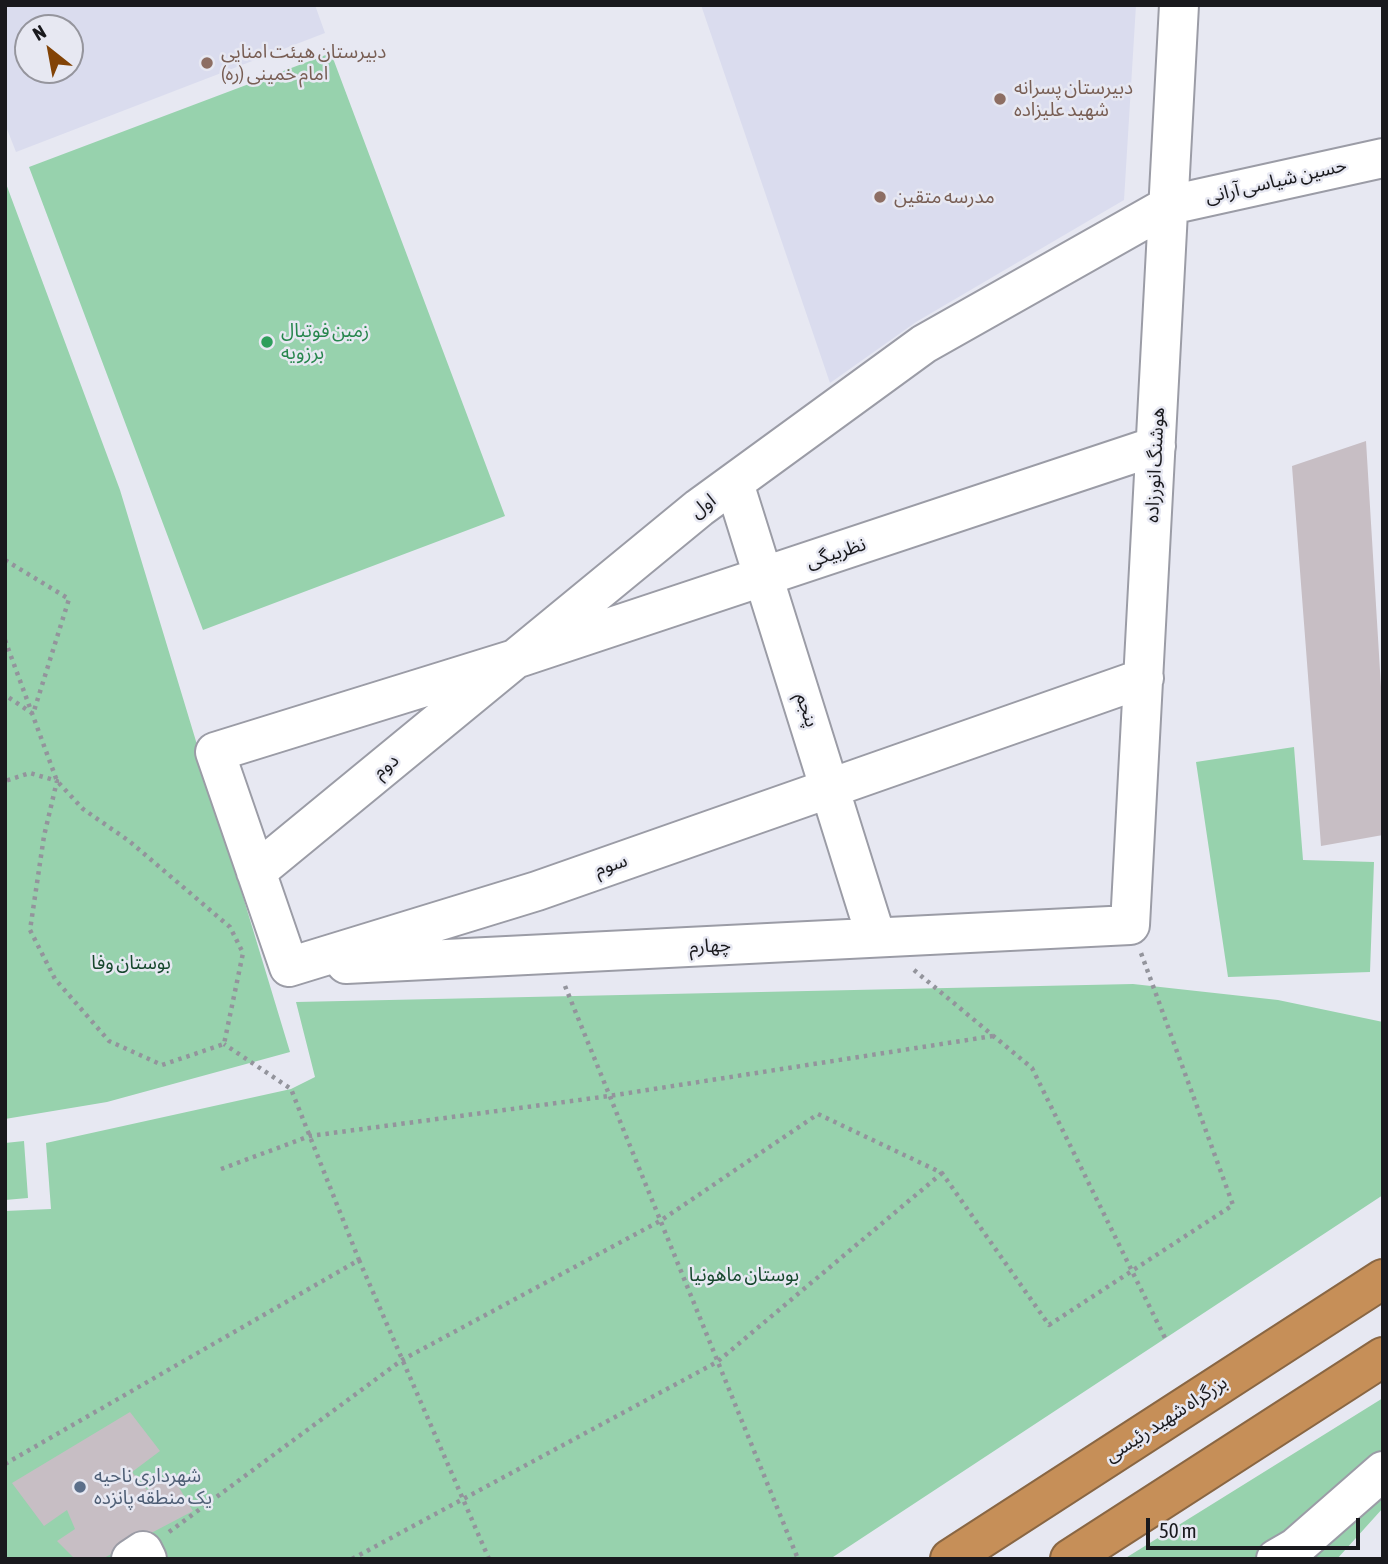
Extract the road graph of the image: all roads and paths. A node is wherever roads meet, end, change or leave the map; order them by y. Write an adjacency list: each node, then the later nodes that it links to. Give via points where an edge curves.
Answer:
1 (1179, 5): 3 (street, هوشنگ انورزاده)
2 (1383, 158): 3 (street, حسین شیاسی آرانی)
3 (1170, 205): 4 (street, هوشنگ انورزاده); 5 (street, اول, via 924,344)
4 (1157, 446): 7 (street, نظربیگی); 10 (street, هوشنگ انورزاده)
5 (734, 483): 7 (street, پنجم); 9 (street, اول)
6 (5, 560): 12 (path, via 69,599)
7 (761, 578): 9 (street, نظربیگی); 15 (street, پنجم)
8 (5, 640): 12 (path)
9 (515, 659): 16 (street, دوم); 16 (street, اول, via 215,752)
10 (1144, 678): 15 (street, سوم); 17 (street, هوشنگ انورزاده)
11 (5, 695): 12 (path)
12 (33, 714): 14 (path)
13 (5, 781): 14 (path, via 30,772)
14 (57, 781): 22 (path, via 83,808 129,841 230,928 243,953); 22 (path, via 30,930 55,979 109,1041 162,1065)
15 (831, 788): 18 (street, پنجم); 20 (street, سوم, via 537,891)
16 (256, 872): 20 (street)
17 (1130, 925): 18 (street, چهارم); 29 (path, via 1233,1205)
18 (876, 937): 19 (street, چهارم); 21 (path)
19 (554, 953): 20 (street, چهارم); 23 (path)
20 (289, 967)
21 (993, 1036): 23 (path); 29 (path, via 1031,1068)
22 (224, 1044): 24 (path, via 291,1089)
23 (609, 1096): 24 (path); 27 (path)
24 (310, 1136): 25 (path); 28 (path)
25 (221, 1170)
26 (942, 1173): 27 (path, via 818,1114); 29 (path, via 1049,1325); 34 (path)
27 (660, 1221): 33 (path); 34 (path)
28 (359, 1261): 33 (path); 35 (path)
29 (1132, 1271): 31 (path)
30 (1383, 1279): 42 (highway, بزرگراه شهید رئیسی)
31 (1165, 1338)
32 (1383, 1357): 43 (highway)
33 (402, 1360): 37 (path); 38 (path)
34 (718, 1362): 37 (path); 41 (path)
35 (5, 1464)
36 (1383, 1471): 44 (street, via 1295,1549)
37 (463, 1498): 39 (path); 40 (path)
38 (140, 1556)
39 (352, 1559)
40 (489, 1559)
41 (797, 1559)
42 (950, 1559)
43 (1070, 1559)
44 (1276, 1559)

